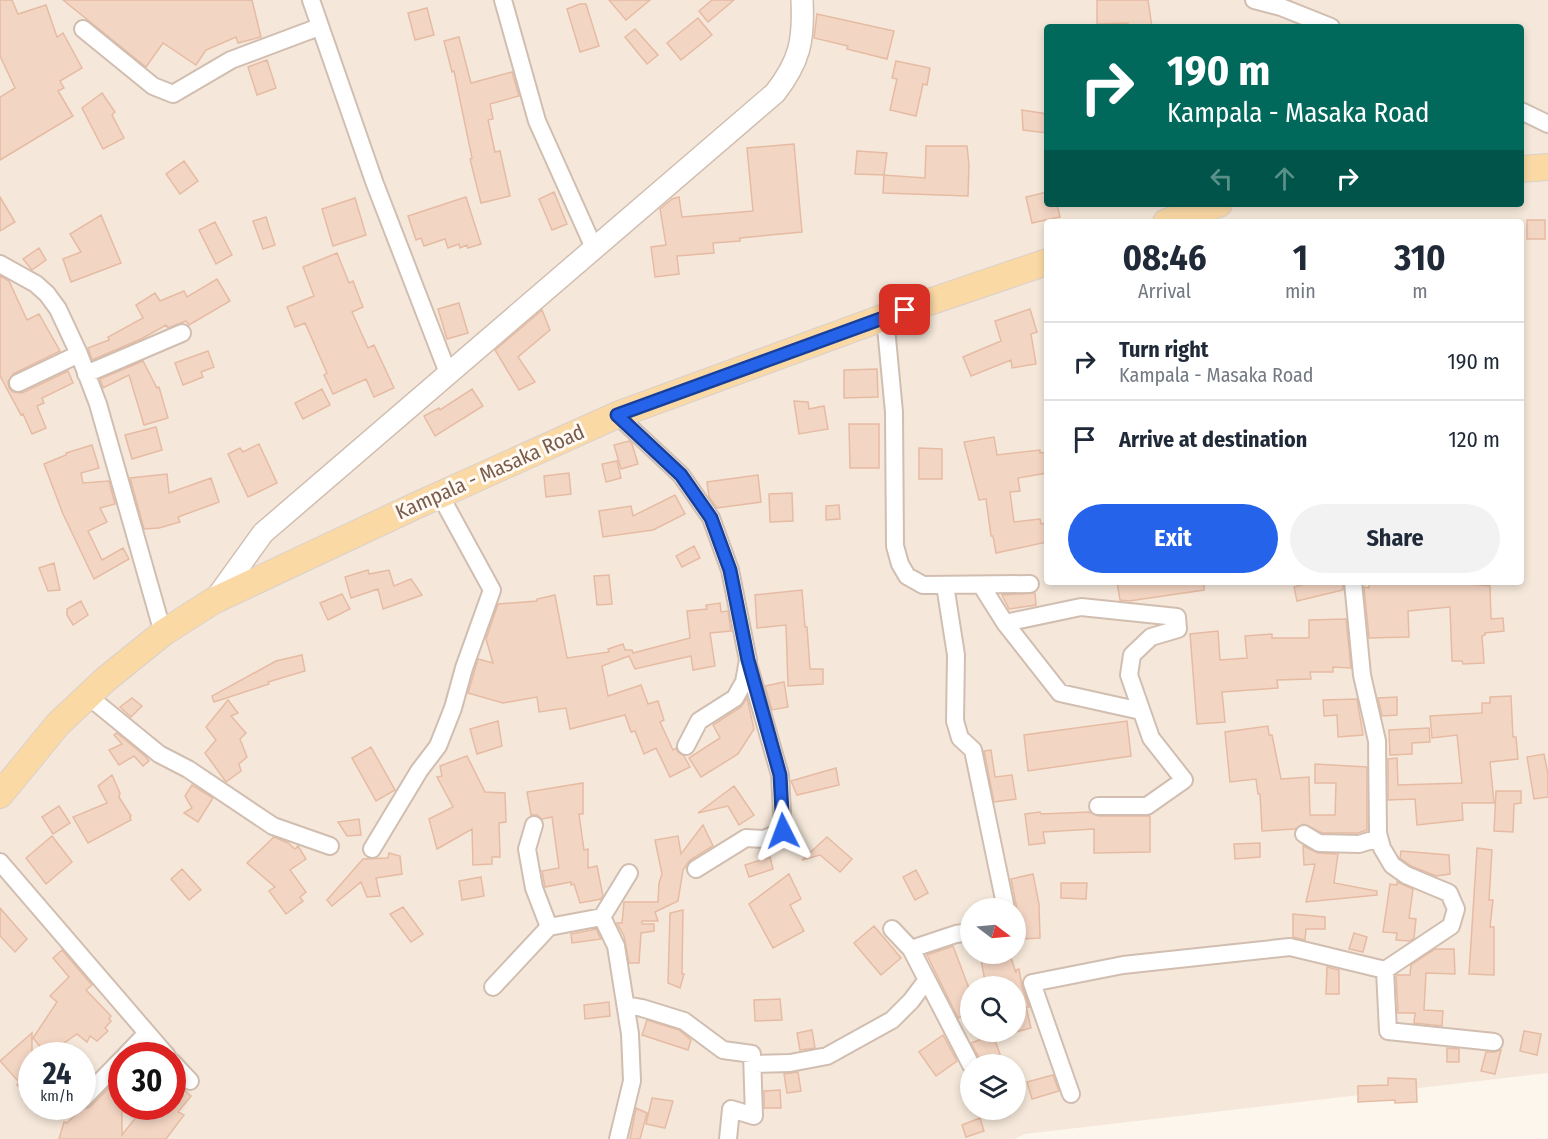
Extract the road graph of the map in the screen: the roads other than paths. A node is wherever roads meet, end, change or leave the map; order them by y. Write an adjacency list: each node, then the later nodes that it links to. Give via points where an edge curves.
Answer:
1 (310, 0): 6 (street)
2 (503, 0): 14 (street, via 537,121)
3 (802, 0): 14 (street, via 799,49 788,76 775,93)
4 (1254, 0): 5 (street)
5 (1324, 24)
6 (319, 27): 7 (street, via 231,60 173,94 153,86); 20 (street)
7 (83, 29)
8 (1524, 112): 9 (street)
9 (1548, 124)
10 (1548, 167): 11 (main road)
11 (1524, 170)
12 (1212, 207): 13 (main road)
13 (1182, 219)
14 (594, 248): 20 (street)
15 (1044, 263): 17 (main road, Kampala - Masaka Road)
16 (0, 264): 19 (street, via 47,294)
17 (885, 317): 23 (main road, Kampala - Masaka Road); 26 (street, via 894,412 895,546 908,576 923,585)
18 (182, 333): 21 (street)
19 (79, 354): 21 (street); 22 (street)
20 (448, 373): 29 (street, via 263,533)
21 (86, 374): 31 (street)
22 (18, 383)
23 (617, 415): 24 (main road, Kampala - Masaka Road); 32 (street, via 681,475 711,518 730,570)
24 (440, 495): 29 (main road, Kampala - Masaka Road); 42 (street, via 492,590 438,746)
25 (1030, 584): 27 (street)
26 (945, 585): 27 (street); 46 (street, via 956,655 955,721 960,738 973,750)
27 (981, 585): 30 (street)
28 (1353, 585): 40 (street, via 1362,675 1377,741)
29 (213, 601): 31 (main road, Kampala - Masaka Road)
30 (1005, 623): 34 (street, via 1060,693); 34 (street, via 1081,606 1177,617 1178,629 1151,638 1132,655 1129,675)
31 (164, 633): 33 (main road, Kampala - Masaka Road)
32 (748, 660): 35 (street, via 744,682 735,698 699,721); 44 (street, via 780,775 783,831 764,839 746,838)
33 (88, 696): 36 (main road, Kampala - Masaka Road, via 58,724); 41 (street, via 159,754 189,769 273,826)
34 (1142, 711): 37 (street, via 1151,738 1184,780 1147,806)
35 (686, 746)
36 (0, 795)
37 (1098, 807)
38 (534, 825): 48 (street, via 527,849 534,888)
39 (1304, 834): 40 (street, via 1319,843 1359,844)
40 (1379, 838): 52 (street, via 1392,865 1449,893 1456,909 1451,926)
41 (330, 846)
42 (372, 849)
43 (0, 862): 56 (street)
44 (696, 869)
45 (629, 873): 47 (street)
46 (1004, 898)
47 (602, 917): 48 (street); 55 (street, via 616,946)
48 (549, 927): 54 (street)
49 (892, 929): 51 (street)
50 (960, 933): 51 (street)
51 (911, 949): 53 (street)
52 (1385, 970): 59 (street, via 1388,1031); 66 (street, via 1290,947 1123,965 1032,983)
53 (926, 981): 60 (street); 61 (street, via 892,1020 827,1056)
54 (493, 987)
55 (626, 1005): 61 (street, via 684,1021 723,1050 752,1054); 67 (street, via 632,1080)
56 (147, 1033): 57 (street); 58 (street)
57 (138, 1042)
58 (155, 1042)
59 (1494, 1042)
60 (965, 1054)
61 (753, 1064): 68 (street, via 754,1116 731,1109)
62 (108, 1074): 65 (street)
63 (186, 1077): 64 (street)
64 (190, 1081)
65 (96, 1086)
66 (1071, 1094)
67 (618, 1139)
68 (728, 1139)

